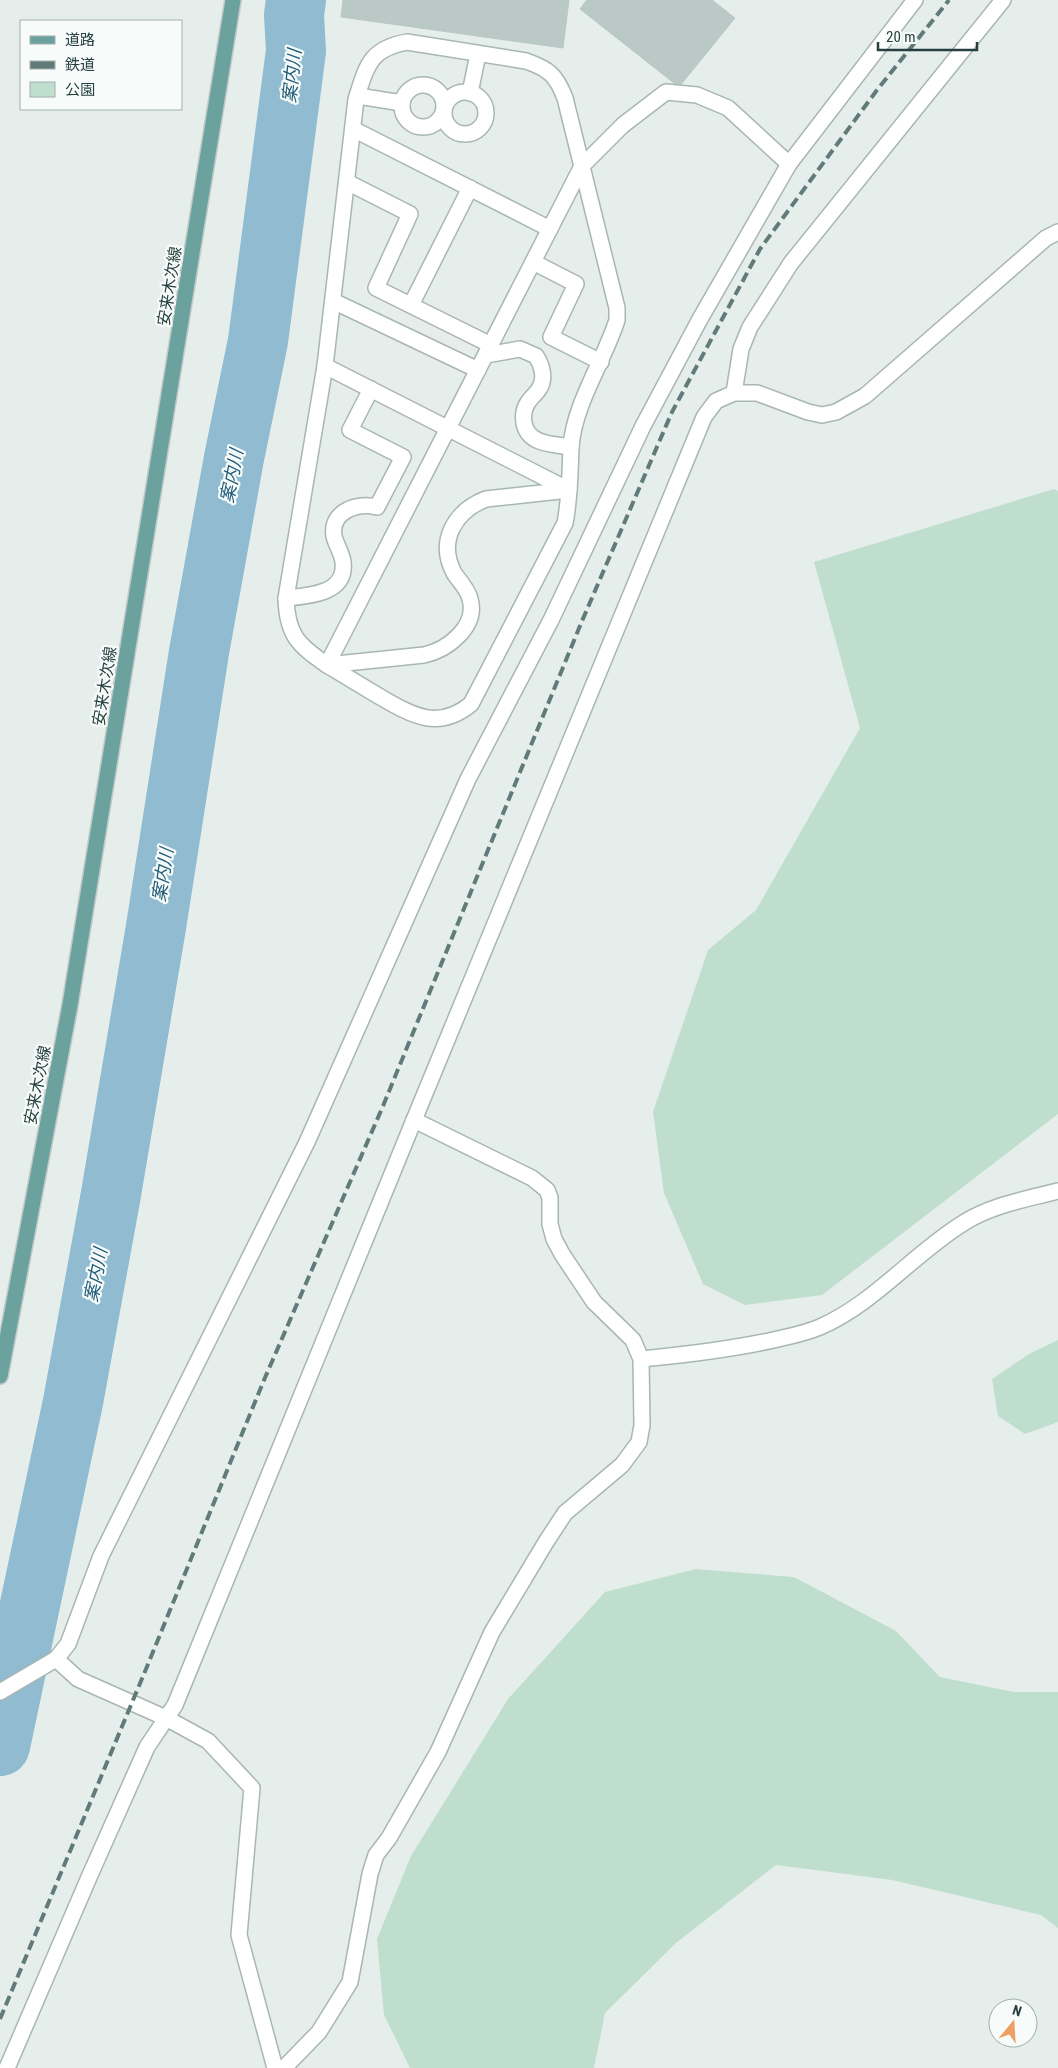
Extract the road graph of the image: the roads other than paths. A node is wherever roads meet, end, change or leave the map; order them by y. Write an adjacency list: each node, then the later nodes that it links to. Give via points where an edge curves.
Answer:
1 (233, 0): 32 (main road, 安来木次線, via 70,1006)
2 (1003, 0): 23 (street, via 791,263 750,327 741,349)
3 (906, 3): 9 (street)
4 (478, 54): 5 (street); 6 (street, via 407,42 390,45 368,65); 10 (street, via 526,61 553,75 565,98)
5 (470, 93)
6 (358, 96): 7 (street); 8 (street)
7 (402, 102)
8 (353, 129): 11 (street); 12 (street)
9 (789, 164): 10 (street, via 728,108 697,95 666,92 623,125); 33 (street, via 700,318 468,780 307,1142 101,1556 68,1644)
10 (582, 166): 13 (street); 19 (street, via 617,308 617,320)
11 (347, 182): 16 (street); 17 (street, via 410,214 376,288)
12 (470, 188): 13 (street); 17 (street)
13 (550, 229): 15 (street)
14 (1058, 232): 23 (street, via 1046,238 865,396 836,412 822,415 757,393)
15 (533, 262): 18 (street); 19 (street, via 576,284 551,337)
16 (333, 301): 20 (street); 21 (street)
17 (411, 305): 18 (street)
18 (488, 350): 21 (street); 25 (street, via 520,349 536,356 542,370 542,384 526,404 524,425 538,441)
19 (601, 362): 25 (street, via 575,421)
20 (325, 366): 22 (street); 27 (street)
21 (478, 370): 24 (street)
22 (371, 390): 24 (street); 27 (street, via 350,430 403,456 377,507 351,507 338,519 334,534 343,564 340,579 323,593)
23 (734, 393): 29 (street, via 716,401 704,417)
24 (448, 429): 26 (street); 28 (street)
25 (571, 447): 26 (street)
26 (569, 490): 28 (street, via 486,499 469,508 455,522 448,541 449,563 467,591 471,608 462,632 449,645 424,655); 28 (street, via 565,523 559,537 477,695 464,710 438,719 423,718 408,713)
27 (286, 598): 28 (street, via 290,626 296,638 305,650)
28 (327, 665)
29 (414, 1120): 31 (street, via 532,1178 547,1190 554,1239 594,1302 632,1340); 35 (street, via 175,1705)
30 (1058, 1191): 31 (street, via 978,1214 925,1251 858,1306 820,1327 745,1346)
31 (641, 1359): 38 (street, via 642,1425 639,1442 622,1465 565,1513 492,1632 438,1752 376,1855 350,1982 319,2032)
32 (0, 1376)
33 (52, 1662): 34 (street); 35 (street, via 78,1679)
34 (1, 1692)
35 (166, 1718): 36 (street, via 147,1747); 37 (street, via 208,1741 252,1788 239,1935)
36 (7, 2068)
37 (275, 2068)
38 (284, 2068)

